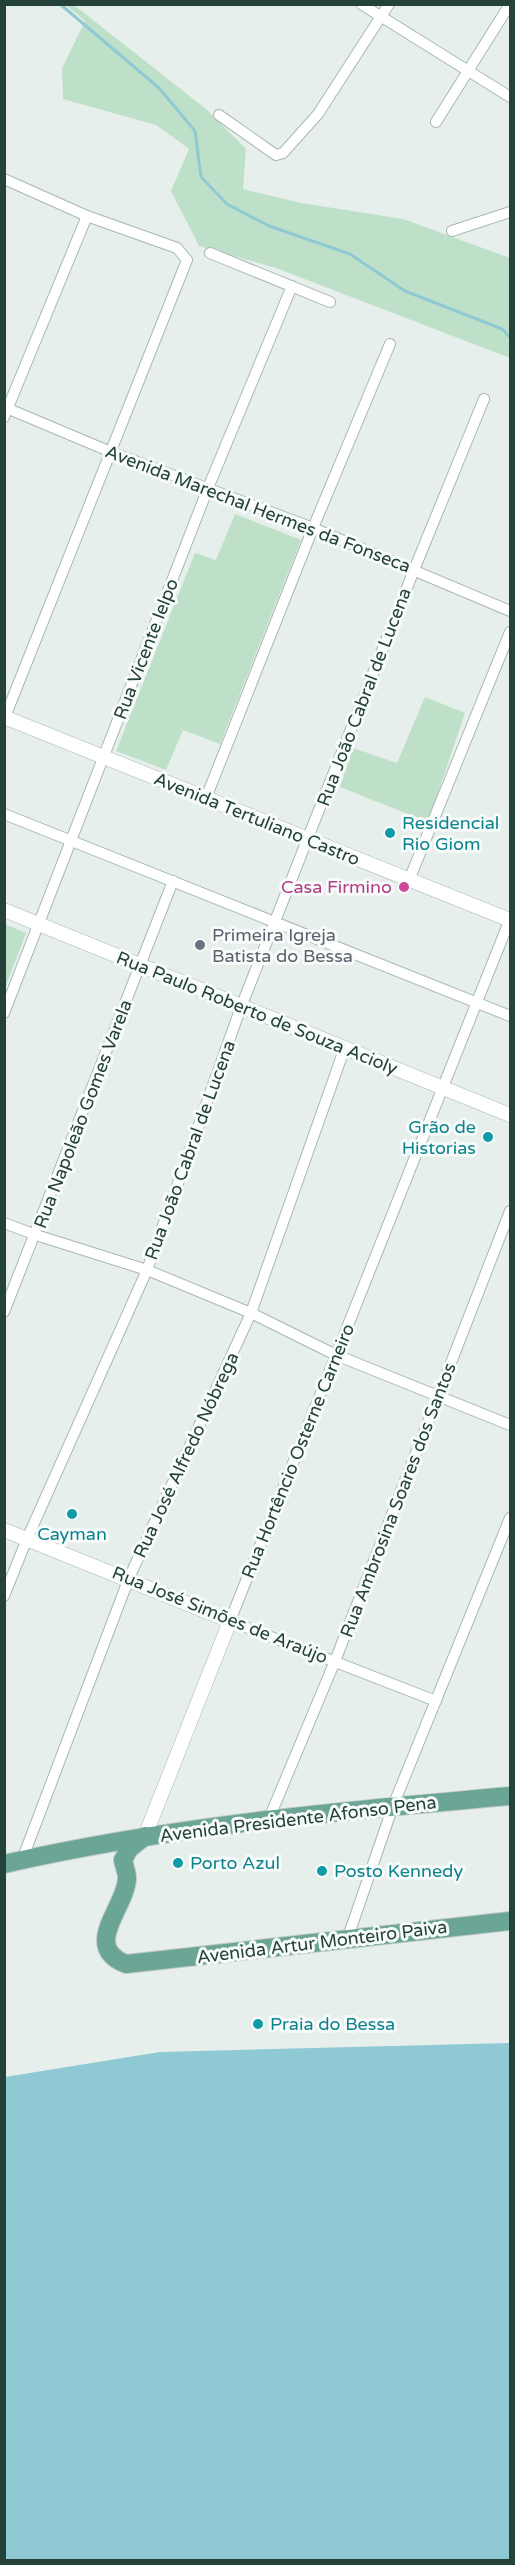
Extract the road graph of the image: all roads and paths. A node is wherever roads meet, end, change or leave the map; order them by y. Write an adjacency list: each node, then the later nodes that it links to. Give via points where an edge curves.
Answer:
1 (361, 4): 4 (street)
2 (389, 4): 4 (street)
3 (510, 4): 5 (street)
4 (381, 17): 5 (street); 7 (street, via 318,114 283,153 276,155)
5 (468, 72): 6 (street); 8 (street)
6 (510, 97)
7 (219, 115)
8 (436, 122)
9 (4, 179): 11 (street)
10 (510, 212): 12 (street)
11 (87, 216): 18 (street); 19 (street, via 177,248 187,260)
12 (452, 231)
13 (210, 253): 14 (street)
14 (292, 286): 15 (street); 20 (street, Rua Vicente Ielpo)
15 (330, 302)
16 (390, 344): 21 (street)
17 (484, 399): 22 (street, Rua João Cabral de Lucena)
18 (6, 411): 19 (street, Avenida Marechal Hermes da Fonseca)
19 (111, 452): 20 (street, Avenida Marechal Hermes da Fonseca); 25 (street)
20 (208, 488): 21 (street, Avenida Marechal Hermes da Fonseca); 26 (street, Rua Vicente Ielpo)
21 (313, 528): 22 (street, Avenida Marechal Hermes da Fonseca); 27 (street)
22 (414, 570): 23 (street, Avenida Marechal Hermes da Fonseca); 29 (street, Rua João Cabral de Lucena)
23 (510, 611)
24 (510, 632): 31 (street)
25 (5, 717): 26 (street, Avenida Tertuliano Castro)
26 (104, 758): 27 (street, Avenida Tertuliano Castro); 30 (street, Rua Vicente Ielpo)
27 (206, 798): 29 (street, Avenida Tertuliano Castro)
28 (4, 814): 30 (street)
29 (308, 840): 31 (street, Avenida Tertuliano Castro); 35 (street, Rua João Cabral de Lucena)
30 (71, 841): 32 (street); 36 (street, Rua Vicente Ielpo)
31 (410, 880): 34 (street, Avenida Tertuliano Castro)
32 (173, 881): 35 (street); 37 (street, Rua Napoleão Gomes Varela)
33 (4, 910): 36 (street, Rua Paulo Roberto de Souza Acioly)
34 (510, 920): 38 (street, Rua Hortêncio Osterne Carneiro)
35 (276, 921): 38 (street); 39 (street, Rua João Cabral de Lucena)
36 (40, 924): 37 (street, Rua Paulo Roberto de Souza Acioly); 40 (street, Rua Vicente Ielpo)
37 (141, 966): 39 (street, Rua Paulo Roberto de Souza Acioly); 47 (street, Rua Napoleão Gomes Varela)
38 (477, 1002): 41 (street); 43 (street, Rua Hortêncio Osterne Carneiro)
39 (241, 1007): 42 (street, Rua Paulo Roberto de Souza Acioly); 48 (street, Rua João Cabral de Lucena)
40 (4, 1013)
41 (510, 1016)
42 (345, 1047): 43 (street, Rua Paulo Roberto de Souza Acioly); 50 (street, Rua José Alfredo Nóbrega)
43 (441, 1089): 44 (street, Rua Paulo Roberto de Souza Acioly); 51 (street, Rua Hortêncio Osterne Carneiro)
44 (510, 1115)
45 (510, 1211): 52 (street, Rua Ambrosina Soares dos Santos)
46 (4, 1223): 47 (street)
47 (36, 1235): 48 (street); 49 (street, Rua Napoleão Gomes Varela)
48 (147, 1270): 50 (street); 56 (street, Rua João Cabral de Lucena)
49 (4, 1312)
50 (251, 1313): 51 (street); 57 (street, Rua José Alfredo Nóbrega)
51 (336, 1355): 52 (street); 59 (street, Rua Hortêncio Osterne Carneiro)
52 (438, 1396): 53 (street); 60 (street, Rua Ambrosina Soares dos Santos)
53 (510, 1425)
54 (510, 1518): 61 (street)
55 (4, 1530): 56 (street, Rua José Simões de Araújo)
56 (27, 1539): 57 (street, Rua José Simões de Araújo); 58 (street, Rua João Cabral de Lucena)
57 (129, 1578): 59 (street, Rua José Simões de Araújo); 68 (street, Rua José Alfredo Nóbrega)
58 (4, 1596)
59 (230, 1621): 60 (street, Rua José Simões de Araújo); 65 (street, Rua Hortêncio Osterne Carneiro)
60 (335, 1661): 61 (street, Rua José Simões de Araújo); 64 (street, Rua Ambrosina Soares dos Santos)
61 (436, 1701): 63 (street)
62 (510, 1796): 63 (main road, Avenida Presidente Afonso Pena)
63 (393, 1806): 64 (main road, Avenida Presidente Afonso Pena); 70 (street)
64 (268, 1821): 65 (main road, Avenida Presidente Afonso Pena)
65 (145, 1836): 66 (main road, Avenida Presidente Afonso Pena); 67 (main road, Rua Hortêncio Osterne Carneiro, via 129,1849)
66 (86, 1848): 67 (main road, Avenida Presidente Afonso Pena); 68 (main road, Avenida Presidente Afonso Pena)
67 (123, 1860): 70 (main road, Avenida Artur Monteiro Paiva, via 125,1890 105,1938 107,1949 118,1960 134,1964)
68 (13, 1862)
69 (510, 1921): 70 (main road, Avenida Artur Monteiro Paiva)
70 (347, 1940)

